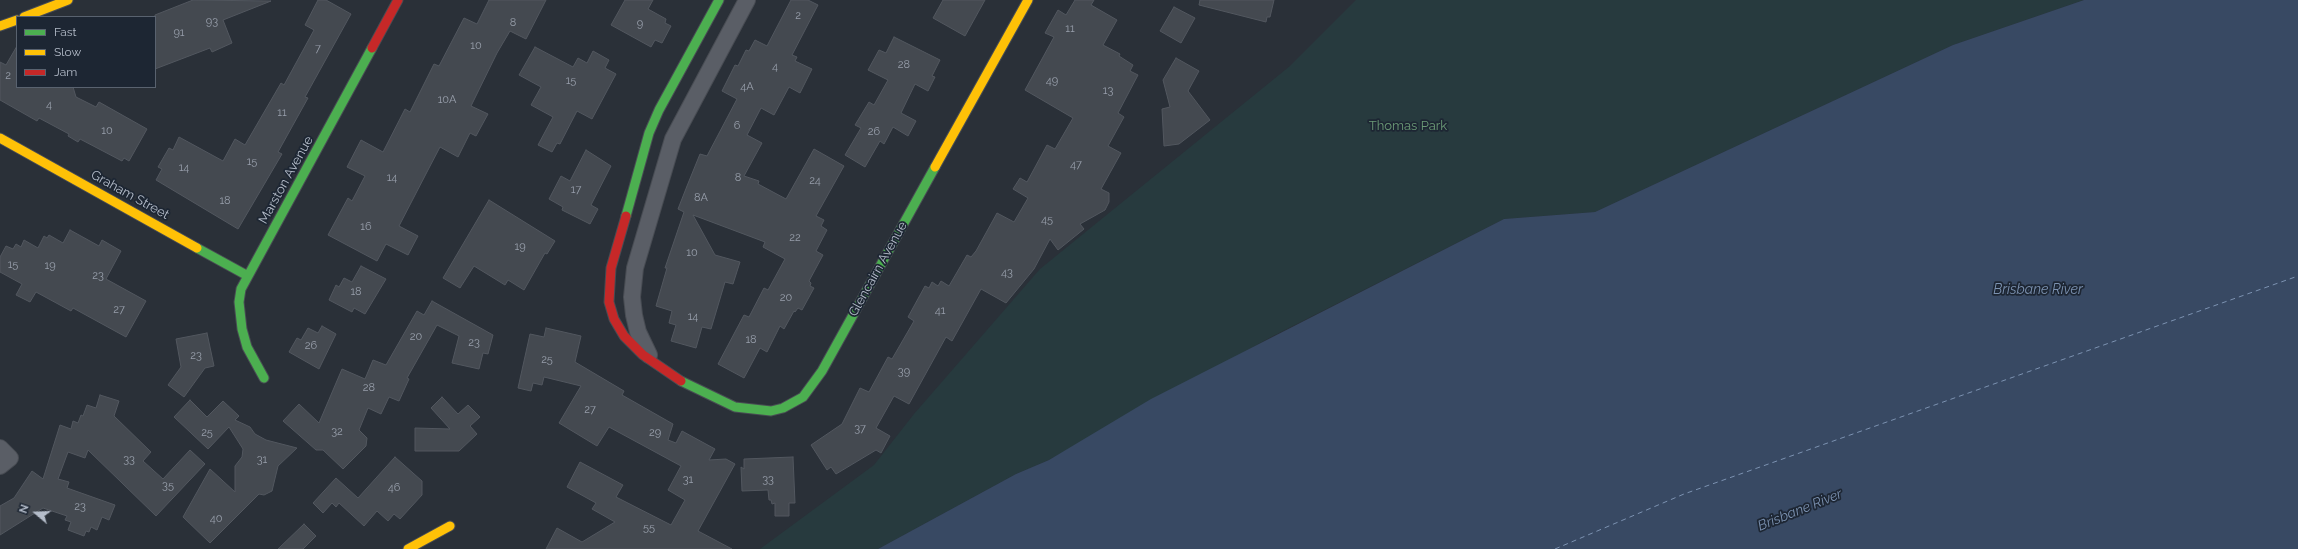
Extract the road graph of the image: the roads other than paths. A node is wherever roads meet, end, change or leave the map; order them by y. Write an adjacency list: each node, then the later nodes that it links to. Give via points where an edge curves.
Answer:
1 (68, 0): 6 (street)
2 (398, 0): 10 (street, Marston Avenue)
3 (719, 0): 11 (street, Glencairn Avenue, via 651,126 610,273 608,293 614,319 628,341)
4 (747, 0): 11 (street, Glencairn Avenue, via 672,139 635,268 632,297 636,323 644,346)
5 (1028, 0): 11 (street, Glencairn Avenue, via 822,370 804,397 784,408 771,411 735,407 686,385)
6 (27, 16)
7 (16, 20): 8 (street)
8 (0, 26)
9 (0, 138): 10 (street, Graham Street)
10 (248, 276): 12 (street, Marston Avenue, via 241,289 239,302 242,329 247,347)
11 (657, 365)
12 (264, 378)
13 (0, 448): 14 (street, via 10,458)
14 (0, 466)
15 (450, 526): 16 (street)
16 (408, 549)

